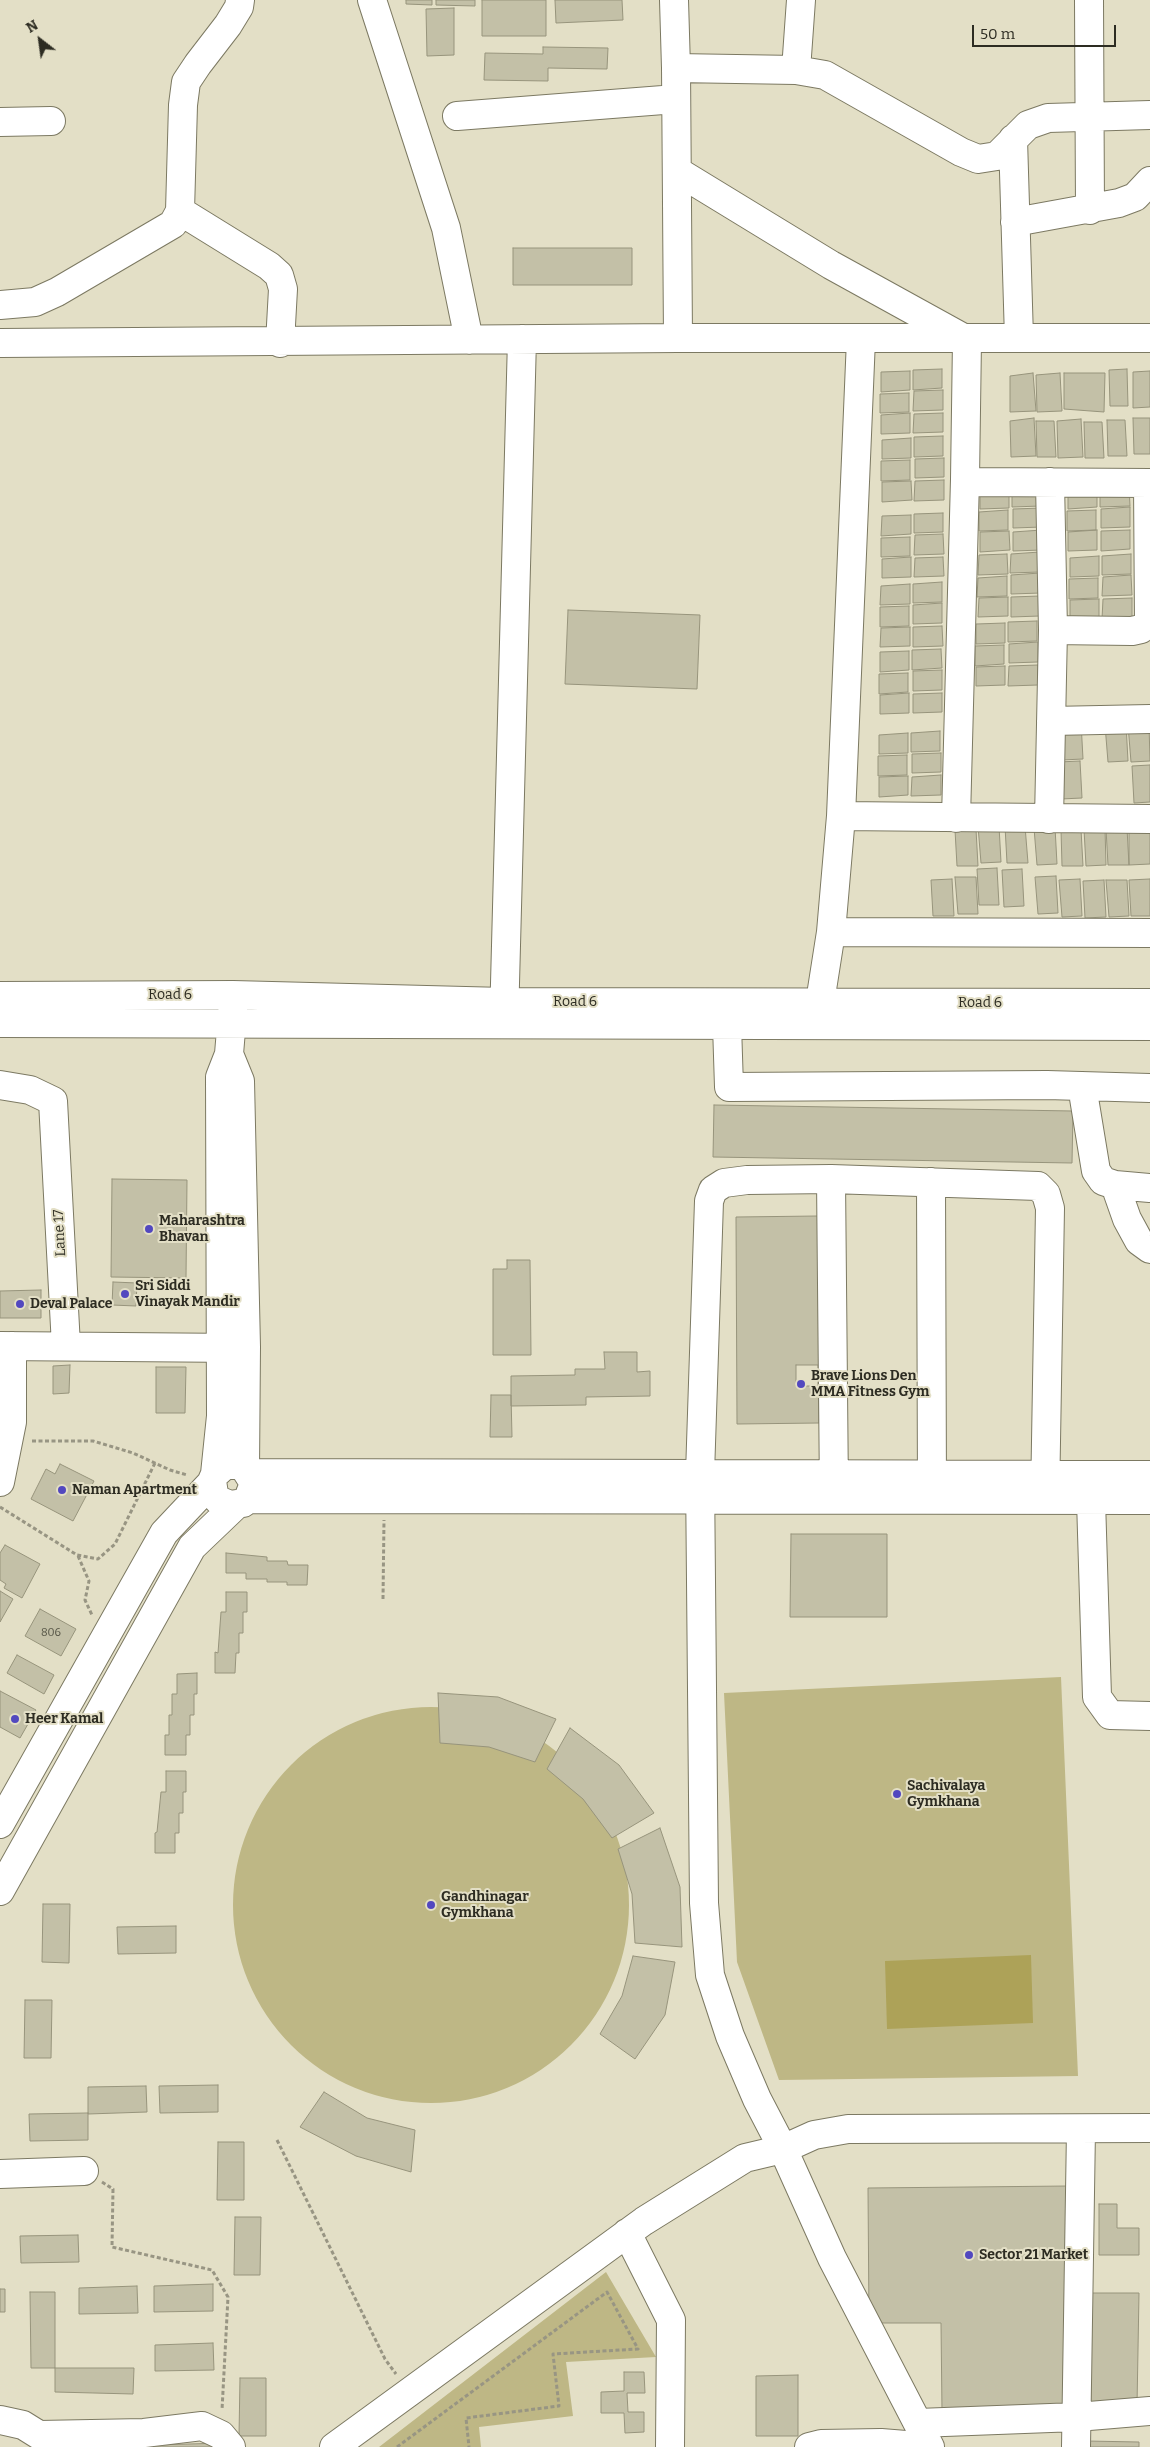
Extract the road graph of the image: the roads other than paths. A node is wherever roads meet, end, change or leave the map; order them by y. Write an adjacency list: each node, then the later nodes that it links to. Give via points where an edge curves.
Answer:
1 (240, 0): 18 (street, via 228,25 186,82)
2 (372, 0): 26 (street, via 446,228)
3 (674, 0): 6 (street)
4 (801, 0): 7 (street)
5 (1089, 0): 11 (street)
6 (676, 68): 7 (street); 8 (street)
7 (796, 70): 14 (street, via 824,75 961,152 978,158 997,156)
8 (676, 99): 10 (street); 15 (street)
9 (1150, 115): 11 (street)
10 (457, 116)
11 (1090, 117): 14 (street, via 1048,118 1028,125); 17 (street)
12 (51, 121): 13 (street)
13 (0, 122)
14 (1013, 139): 19 (street)
15 (677, 171): 21 (street); 27 (street, via 831,264)
16 (1150, 181): 17 (street, via 1135,197)
17 (1090, 210): 19 (street)
18 (180, 211): 20 (street, via 173,224 57,292 35,302); 29 (street, via 269,266 279,276 283,289)
19 (1015, 222): 22 (street)
20 (0, 305)
21 (678, 338): 24 (street); 25 (street)
22 (1019, 338): 23 (street); 27 (street)
23 (1150, 338)
24 (522, 339): 26 (street); 47 (street)
25 (861, 339): 27 (street); 37 (street)
26 (469, 340): 29 (street)
27 (967, 340): 30 (street)
28 (0, 343): 29 (street)
29 (280, 343)
30 (964, 479): 31 (street, via 974,482); 38 (street)
31 (1050, 482): 32 (street); 34 (street)
32 (1149, 483): 33 (street)
33 (1149, 579): 34 (street, via 1148,623 1141,629)
34 (1053, 630): 36 (street)
35 (1150, 718): 36 (street)
36 (1050, 721): 39 (street)
37 (841, 816): 38 (street); 41 (street)
38 (956, 818): 39 (street)
39 (1049, 819): 40 (street)
40 (1150, 819)
41 (831, 932): 42 (street); 45 (street)
42 (1150, 932)
43 (233, 995): 44 (street, Road 6); 47 (street, Road 6); 49 (street)
44 (0, 996)
45 (820, 1002): 46 (street, Road 6); 47 (street, Road 6)
46 (1150, 1003)
47 (504, 1013): 49 (street, Road 6); 50 (street, Road 6)
48 (0, 1023): 49 (street, Road 6)
49 (232, 1023): 62 (street, via 229,1054 220,1077)
50 (727, 1025): 51 (street, Road 6); 53 (street, via 729,1087)
51 (1150, 1026)
52 (0, 1085): 61 (street, Lane 17, via 30,1090 53,1101)
53 (1082, 1086): 54 (street); 57 (street, via 1096,1172 1103,1181)
54 (1150, 1088)
55 (831, 1179): 56 (street); 67 (street, via 747,1180 724,1183 713,1190 709,1201); 68 (street)
56 (931, 1182): 69 (street); 70 (street, via 1038,1186 1046,1194 1050,1208)
57 (1115, 1186): 58 (street); 59 (street, via 1126,1219 1139,1241)
58 (1150, 1188)
59 (1150, 1249)
60 (6, 1346): 61 (street); 65 (street, via 12,1422)
61 (66, 1346): 62 (street)
62 (234, 1348): 64 (street); 66 (street)
63 (1150, 1475): 70 (street)
64 (213, 1479): 66 (street, via 225,1466 239,1465); 66 (street, via 212,1488 223,1504); 73 (street, via 164,1532)
65 (0, 1482)
66 (245, 1486): 67 (street); 67 (street, via 385,1499); 74 (street, via 192,1547)
67 (700, 1487): 68 (street); 81 (street, via 704,1903 710,1975 730,2036)
68 (834, 1487): 69 (street)
69 (932, 1487): 70 (street)
70 (1045, 1487): 71 (street)
71 (1091, 1500): 72 (street); 75 (street, via 1097,1696 1110,1715)
72 (1150, 1500)
73 (104, 1638): 74 (street); 76 (street)
74 (133, 1653): 77 (street)
75 (1150, 1716)
76 (2, 1819): 77 (street)
77 (34, 1831): 78 (street)
78 (0, 1891)
79 (1150, 2128): 80 (street)
80 (1081, 2129): 81 (street, via 848,2129 814,2135); 87 (street)
81 (783, 2149): 84 (street, via 745,2158); 89 (street, via 832,2258)
82 (84, 2171): 83 (street)
83 (0, 2174)
84 (631, 2240): 85 (street); 93 (street, via 671,2320)
85 (414, 2400): 91 (street); 92 (street)
86 (1150, 2411): 87 (street)
87 (1077, 2417): 89 (street); 95 (street)
88 (0, 2420): 90 (street, via 23,2425 39,2435 144,2433 202,2426)
89 (926, 2439): 94 (street)
90 (226, 2441)
91 (334, 2447)
92 (361, 2447)
93 (670, 2447)
94 (809, 2447)
95 (1076, 2447)

